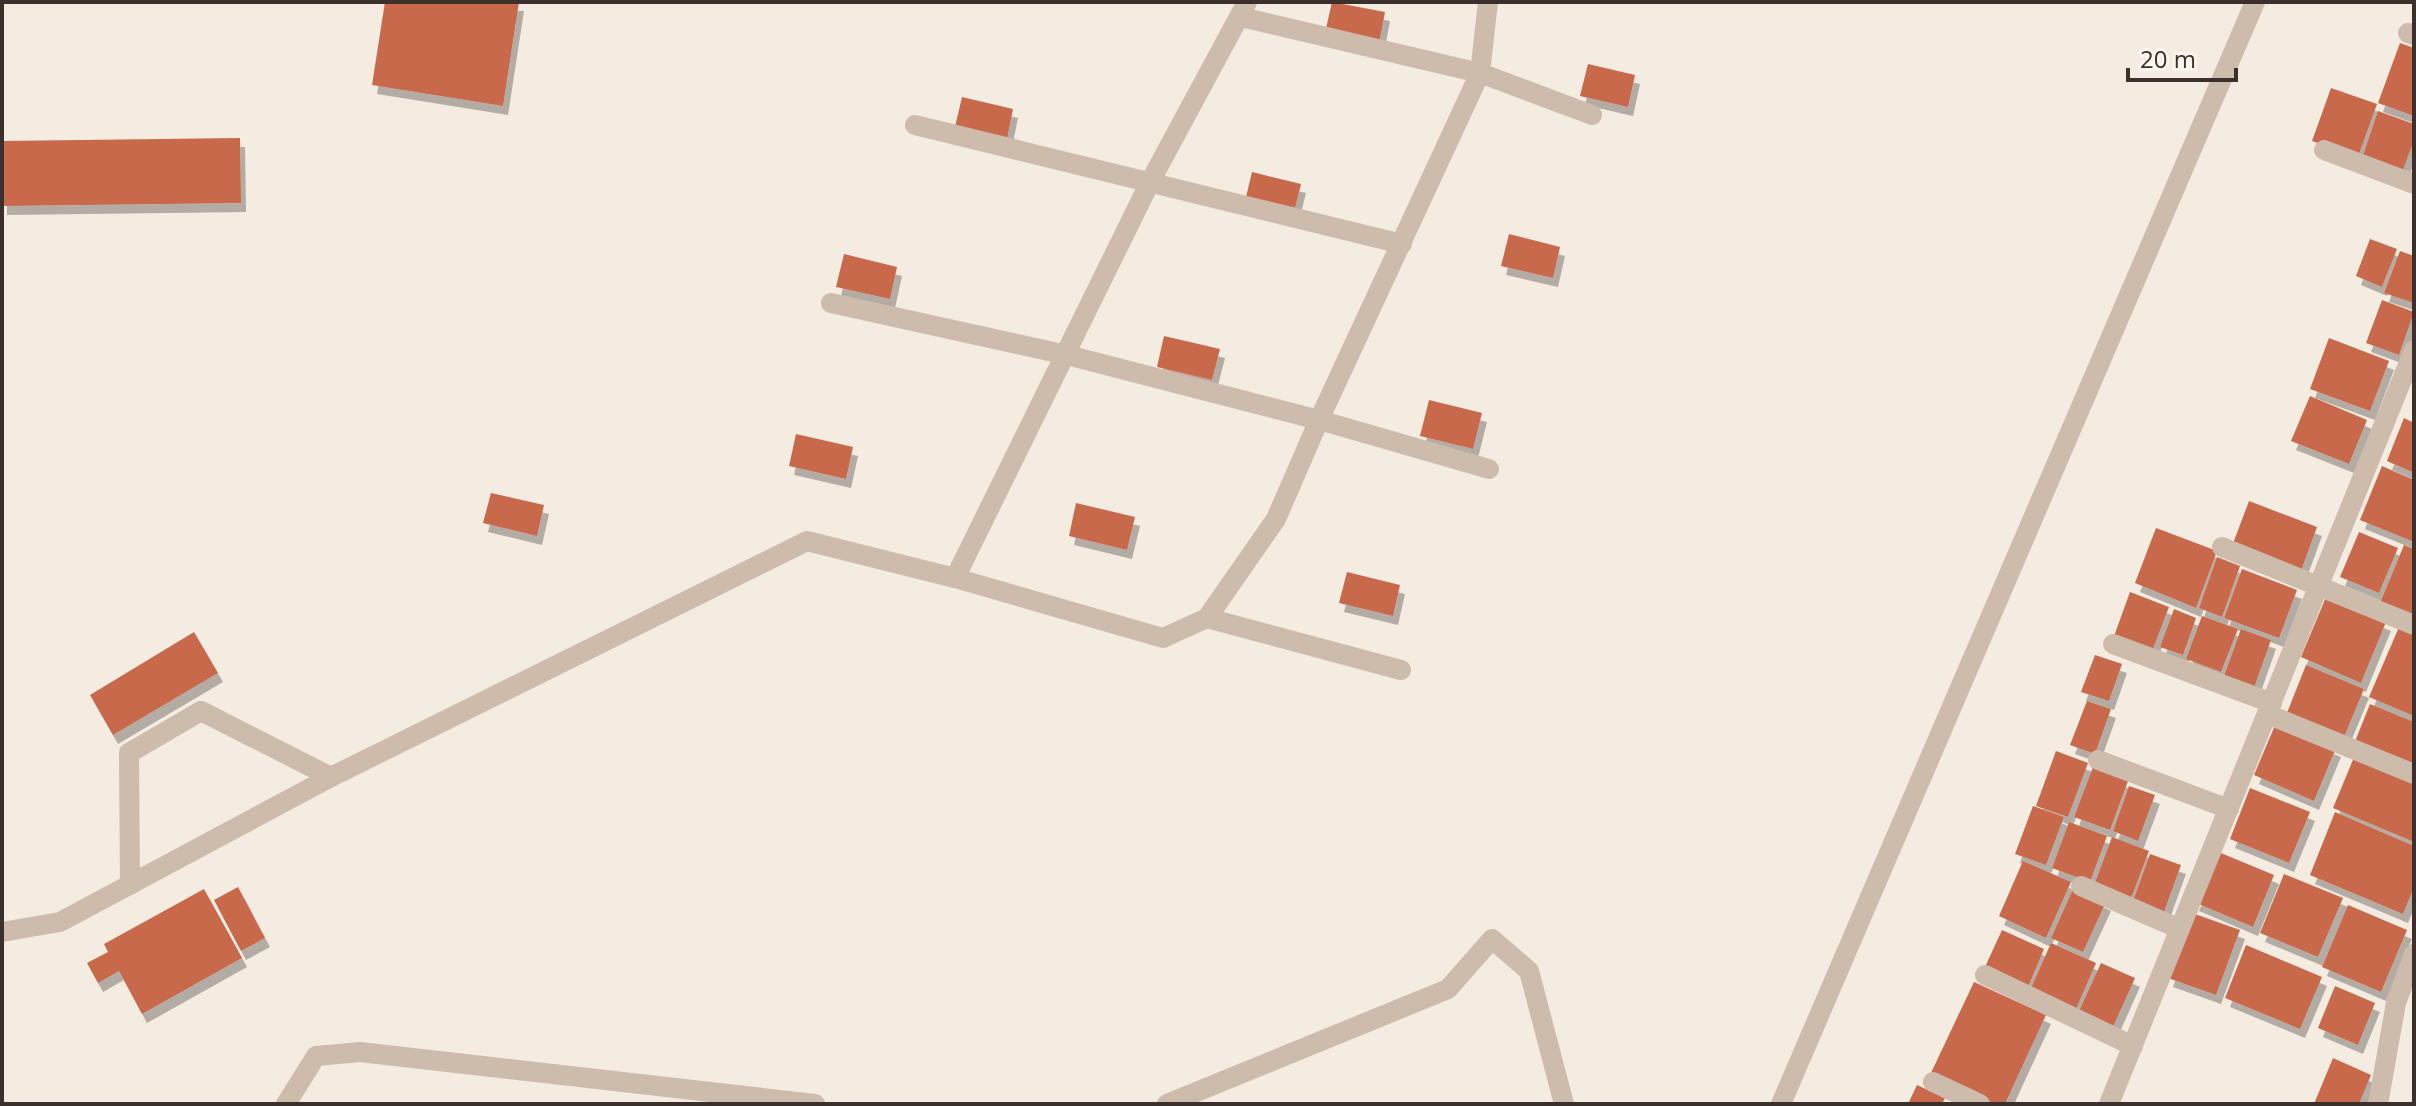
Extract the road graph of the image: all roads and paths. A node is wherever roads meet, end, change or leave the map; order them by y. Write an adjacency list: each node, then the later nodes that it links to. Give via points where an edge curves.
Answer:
1 (1488, 2): 4 (street)
2 (2255, 2): 41 (street)
3 (1244, 10): 4 (street); 8 (street)
4 (1480, 73): 5 (street); 10 (street)
5 (1592, 115)
6 (915, 125): 8 (street)
7 (2324, 150): 9 (street)
8 (1150, 182): 10 (street); 13 (street)
9 (2414, 184)
10 (1402, 244): 14 (street)
11 (831, 303): 13 (street)
12 (2414, 350): 18 (street)
13 (1067, 355): 14 (street); 17 (street)
14 (1319, 420): 15 (street); 19 (street, via 1276,519)
15 (1489, 469)
16 (2222, 547): 18 (street)
17 (955, 578): 19 (street, via 1163,638); 26 (street, via 807,541)
18 (2319, 586): 20 (street); 23 (street)
19 (1207, 618): 22 (street)
20 (2414, 625)
21 (2113, 644): 23 (street)
22 (1401, 670)
23 (2269, 709): 25 (street); 27 (street)
24 (2098, 760): 27 (street)
25 (2414, 774)
26 (331, 777): 28 (street); 28 (street, via 201,711 129,753)
27 (2229, 809): 30 (street)
28 (130, 885): 31 (street, via 60,922)
29 (2081, 886): 30 (street)
30 (2180, 929): 34 (street)
31 (2, 932)
32 (2414, 954): 43 (street, via 2396,1003)
33 (1985, 975): 34 (street)
34 (2133, 1046): 36 (street)
35 (1933, 1082): 42 (street)
36 (2113, 1103)
37 (286, 1104): 38 (street, via 316,1056 360,1052)
38 (815, 1104)
39 (1167, 1104): 40 (street, via 1448,989 1492,939 1529,971)
40 (1564, 1104)
41 (1781, 1104)
42 (1980, 1104)
43 (2378, 1104)

